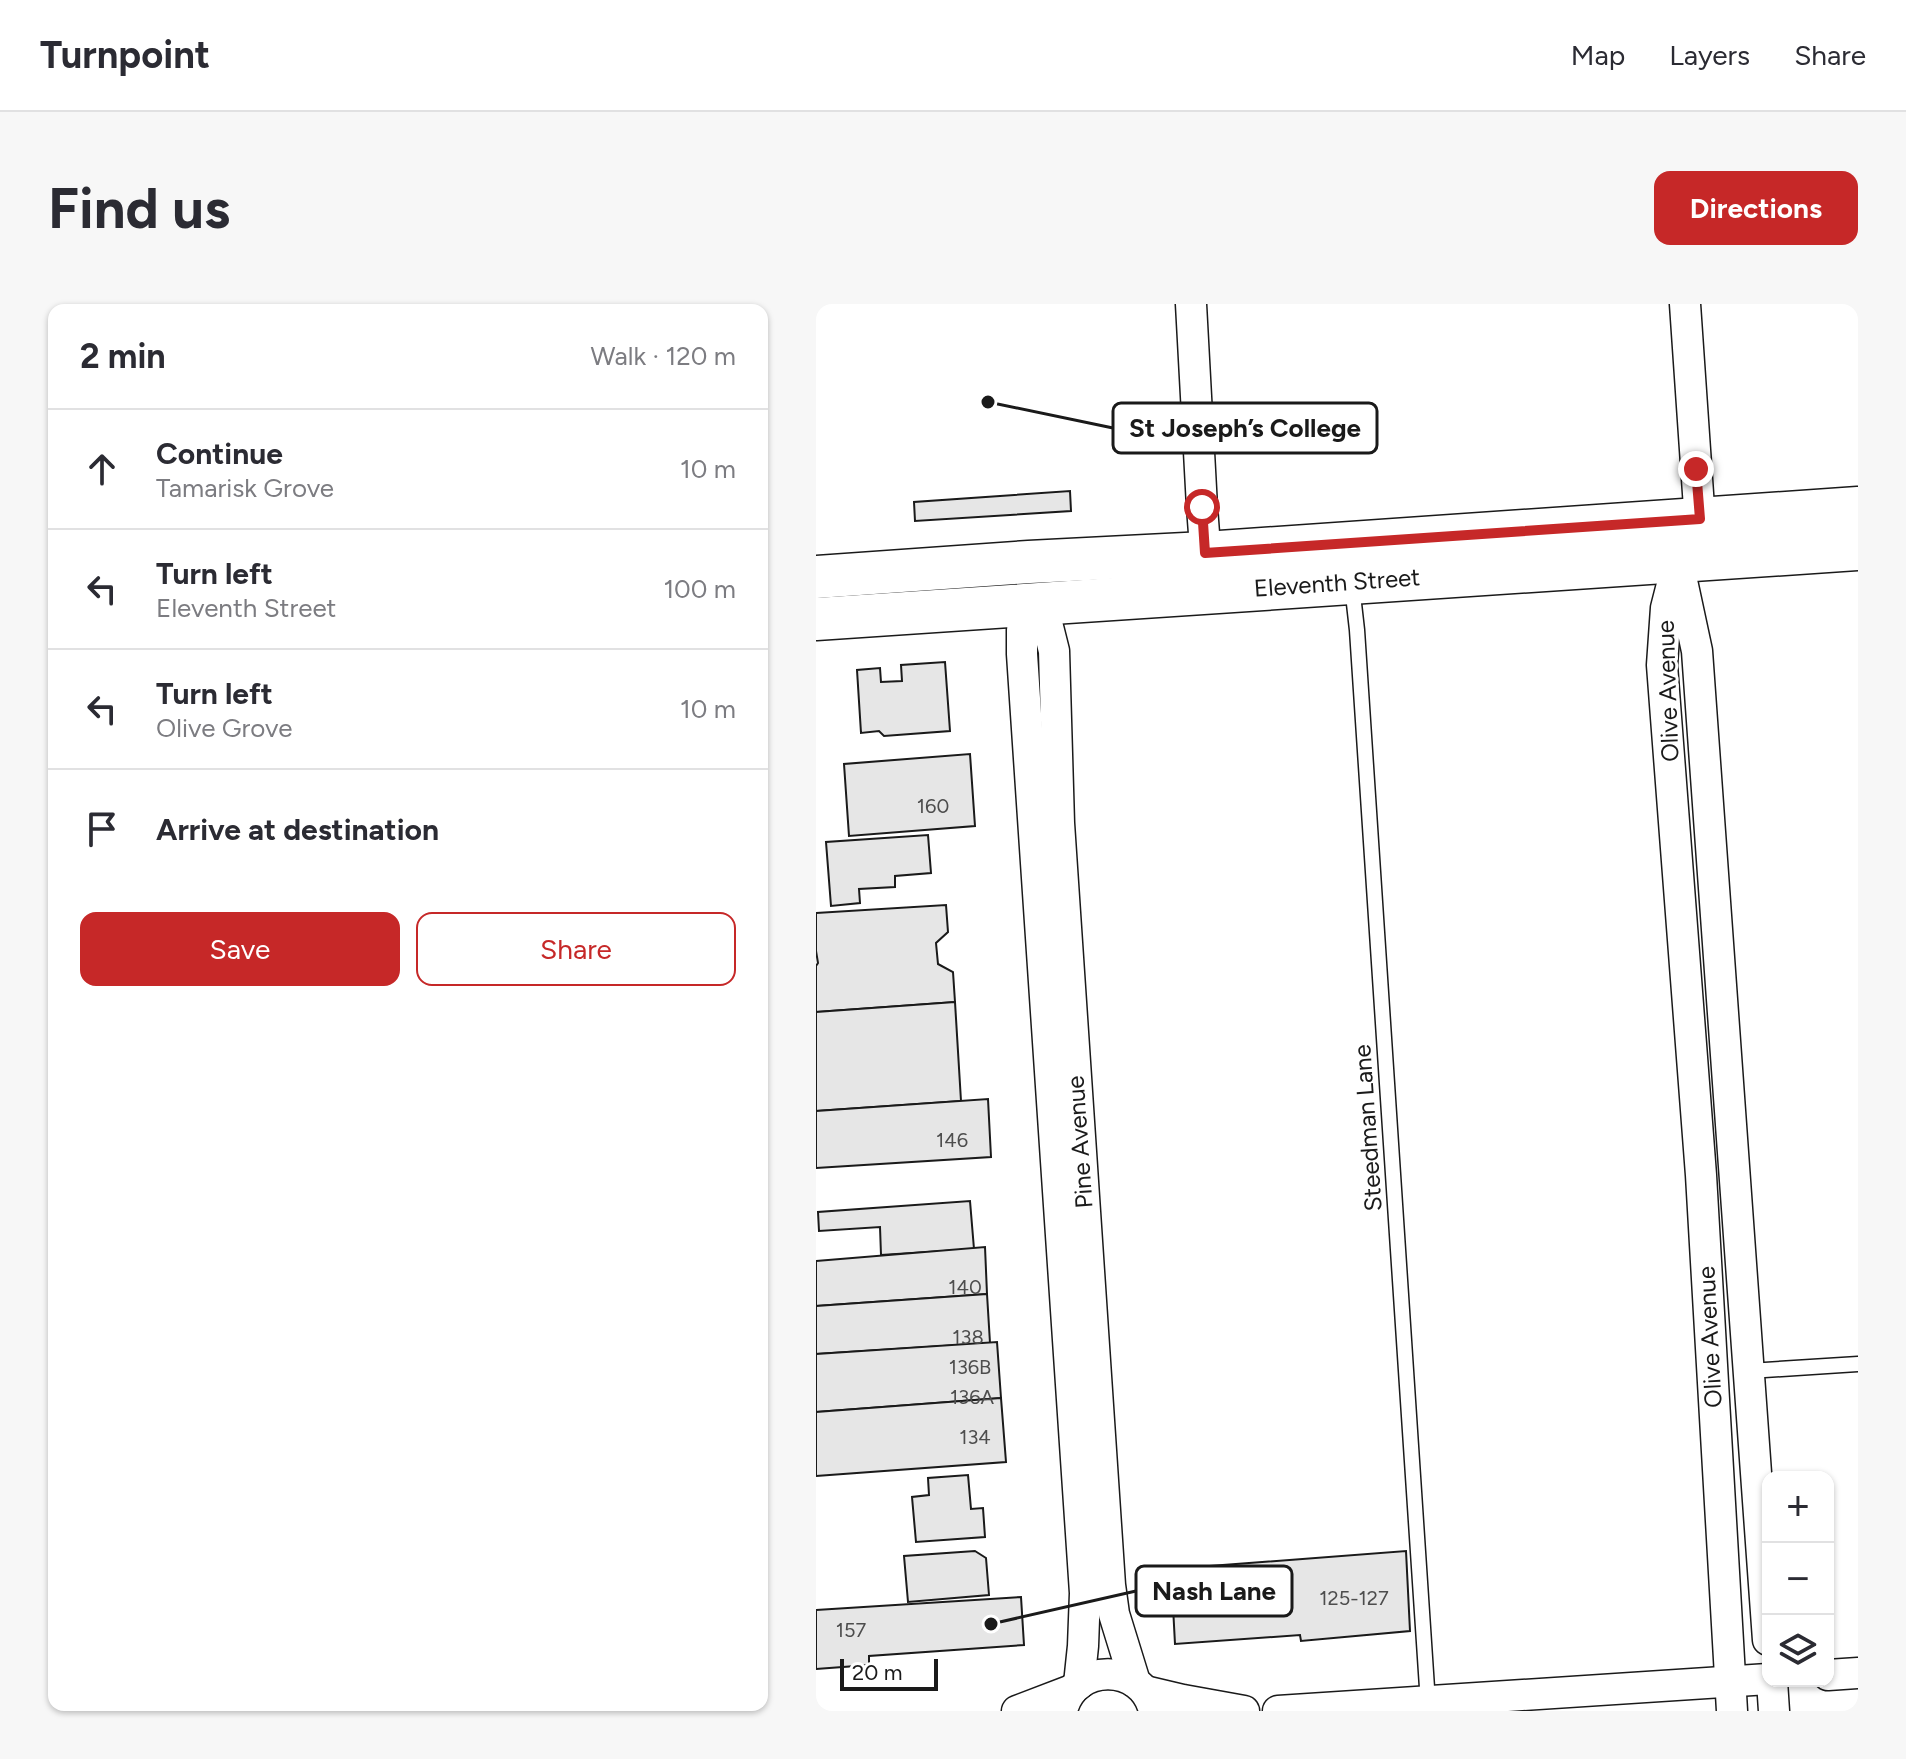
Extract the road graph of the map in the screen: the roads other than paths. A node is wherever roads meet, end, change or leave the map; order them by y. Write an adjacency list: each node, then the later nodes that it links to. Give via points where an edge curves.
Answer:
1 (1191, 304): 8 (street)
2 (1685, 304): 4 (street)
3 (1858, 508): 4 (main road, Eleventh Street)
4 (1693, 546): 5 (main road, Eleventh Street); 7 (main road, Eleventh Street); 13 (street, Olive Avenue, via 1689,607 1697,651); 21 (street, Olive Avenue, via 1666,608 1662,665 1701,1175)
5 (1858, 549)
6 (1029, 562): 8 (main road, Eleventh Street); 9 (main road, Eleventh Street); 10 (main road, Pine Avenue)
7 (1352, 562): 8 (main road, Eleventh Street); 22 (lane, Steedman Lane)
8 (1207, 572): 10 (main road, Eleventh Street)
9 (816, 577)
10 (1032, 603): 11 (main road, Eleventh Street); 19 (street, Pine Avenue, via 1048,627 1054,651 1059,823 1110,1585 1114,1614); 20 (street, Pine Avenue, via 1022,630 1022,654 1085,1593 1083,1646)
11 (816, 619)
12 (1858, 1364): 13 (lane)
13 (1749, 1371): 14 (street, Olive Avenue)
14 (1766, 1615)
15 (1858, 1673): 16 (street)
16 (1834, 1675)
17 (1762, 1683): 21 (street)
18 (1771, 1687): 26 (street)
19 (1145, 1694): 20 (street, via 1122,1675 1107,1673 1092,1677); 24 (street)
20 (1071, 1695): 23 (street)
21 (1732, 1696): 22 (street)
22 (1429, 1706): 25 (street)
23 (1017, 1711)
24 (1244, 1711)
25 (1278, 1711)
26 (1774, 1711)

